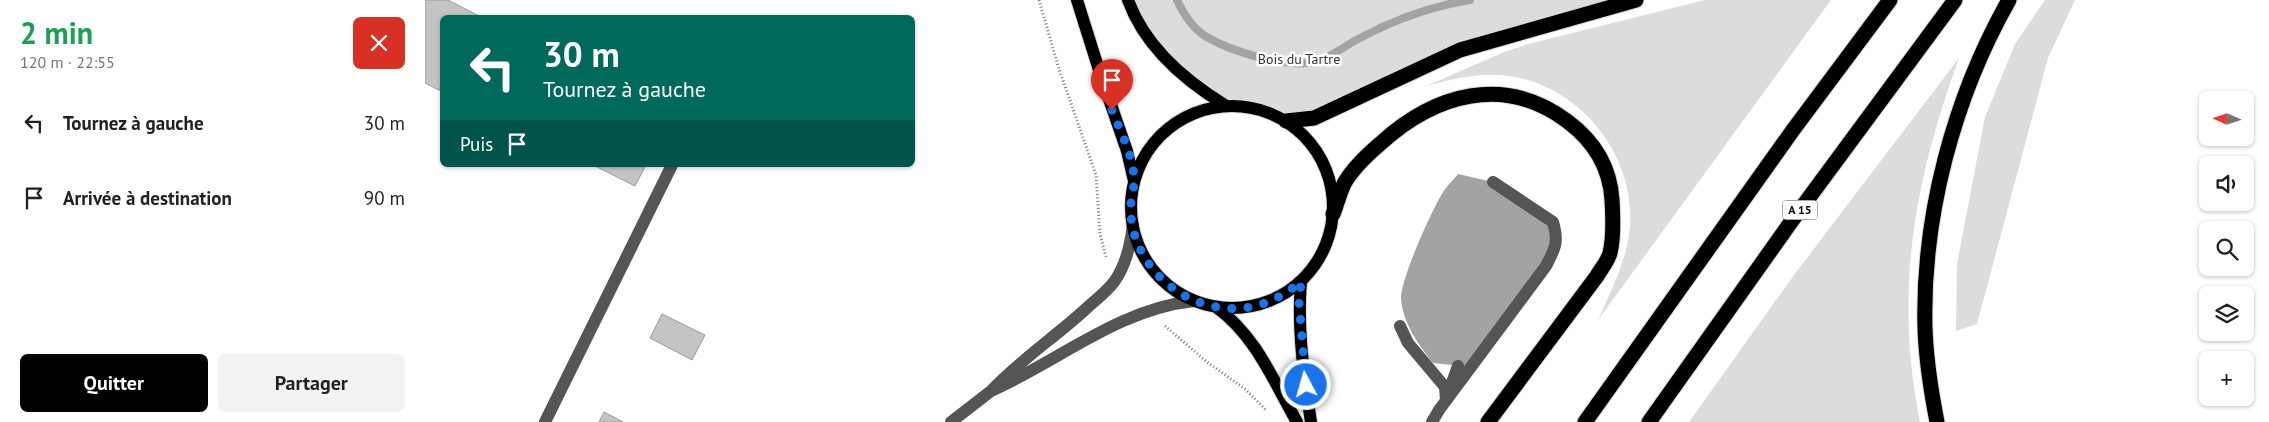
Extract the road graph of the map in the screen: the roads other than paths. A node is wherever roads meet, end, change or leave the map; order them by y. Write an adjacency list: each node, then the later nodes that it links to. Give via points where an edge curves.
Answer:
1 (1077, 0): 11 (main road, via 1127,151)
2 (1128, 0): 7 (main road, via 1158,51 1194,86)
3 (1636, 0): 8 (highway, via 1460,50 1314,118)
4 (1890, 0): 27 (highway)
5 (1955, 0): 28 (highway, A 15)
6 (2009, 0): 29 (highway, via 1985,45 1962,105 1930,233 1925,327)
7 (1225, 105): 8 (main road, via 1267,111); 11 (main road, via 1204,109 1167,129 1152,144)
8 (1286, 121): 12 (main road, via 1303,134 1326,169 1332,189)
9 (671, 167): 21 (street)
10 (1493, 182): 20 (street, via 1553,222 1556,243 1546,266)
11 (1134, 183): 13 (main road, via 1131,201)
12 (1333, 214): 14 (main road, via 1325,247); 26 (highway, via 1345,183 1399,126 1428,109 1480,93 1511,95 1538,104 1584,133 1601,155 1611,185 1610,254)
13 (1133, 225): 15 (main road, via 1145,258 1158,276); 19 (street, via 1124,263 1112,284 1077,318 1012,369)
14 (1301, 282): 16 (main road, via 1263,303 1242,308); 24 (main road, via 1301,333)
15 (1194, 301): 16 (main road); 19 (street, via 1161,306 1139,314)
16 (1216, 306): 23 (main road, via 1248,336)
17 (1400, 326): 20 (street, via 1408,343 1445,387)
18 (1457, 366): 20 (street)
19 (991, 391): 22 (street)
20 (1446, 400): 25 (street)
21 (545, 422)
22 (951, 422)
23 (1297, 422)
24 (1311, 422)
25 (1432, 422)
26 (1488, 422)
27 (1585, 422)
28 (1649, 422)
29 (1937, 422)

